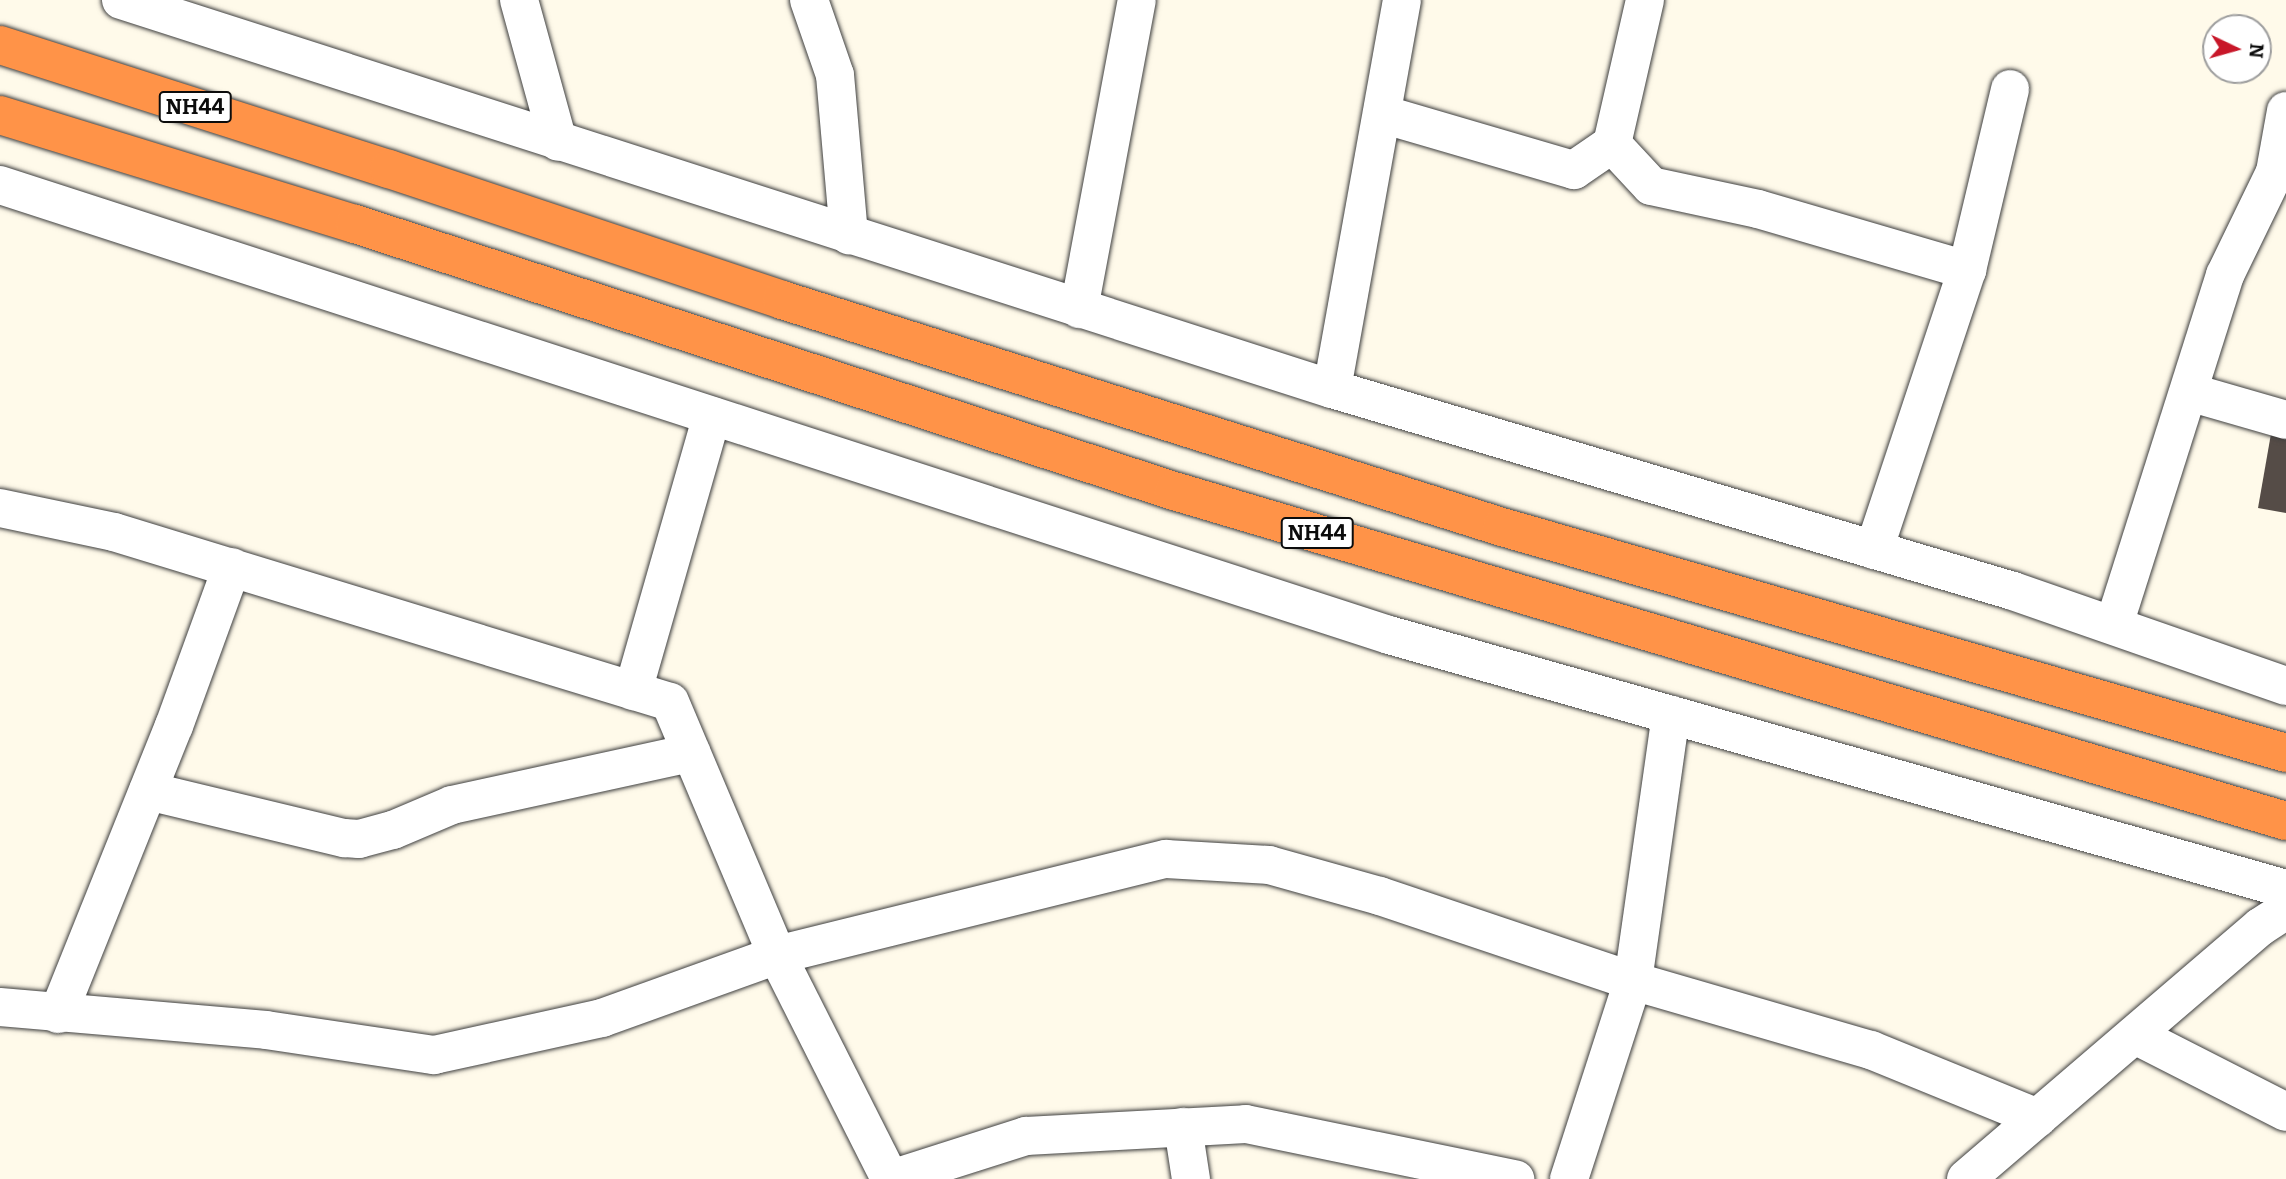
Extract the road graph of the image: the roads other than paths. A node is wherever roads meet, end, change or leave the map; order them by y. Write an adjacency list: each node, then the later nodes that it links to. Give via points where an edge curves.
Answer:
1 (121, 0): 12 (street)
2 (519, 0): 12 (street)
3 (809, 0): 16 (street, via 835,75)
4 (1137, 0): 18 (street)
5 (1402, 0): 10 (street)
6 (1645, 0): 13 (street)
7 (0, 45): 31 (highway, NH44, via 782,300 1502,527)
8 (2010, 89): 17 (street)
9 (2286, 111): 14 (street)
10 (1382, 114): 13 (street, via 1574,170); 19 (street)
11 (0, 115): 33 (highway, NH44, via 355,224 1174,491)
12 (558, 142): 16 (street)
13 (1612, 144): 17 (street, via 1651,186 1758,209)
14 (2281, 173): 20 (street, via 2225,275)
15 (0, 185): 21 (street)
16 (849, 235): 18 (street)
17 (1967, 270): 24 (street)
18 (1079, 309): 19 (street)
19 (1332, 389): 24 (street)
20 (2189, 392): 22 (street); 26 (street)
21 (712, 416): 28 (street); 29 (street, via 1389,635)
22 (2286, 420)
23 (0, 508): 25 (street, via 114,532)
24 (1874, 550): 26 (street)
25 (232, 567): 28 (street); 32 (street)
26 (2113, 625): 27 (street)
27 (2286, 685)
28 (633, 691): 30 (street, via 670,702)
29 (1671, 715): 34 (street); 37 (street)
30 (691, 753): 32 (street, via 452,805 359,839); 36 (street)
31 (2286, 753)
32 (148, 791): 39 (street)
33 (2286, 821)
34 (2286, 889)
35 (2286, 910): 40 (street)
36 (778, 955): 37 (street, via 1166,859 1269,865 1380,896); 39 (street, via 602,1018 434,1055 266,1030); 44 (street)
37 (1633, 981): 42 (street, via 1871,1050); 47 (street)
38 (0, 1007): 39 (street)
39 (58, 1014)
40 (2135, 1035): 41 (street); 42 (street)
41 (2286, 1112)
42 (2038, 1118): 48 (street)
43 (1183, 1127): 44 (street, via 1026,1136); 45 (street); 46 (street, via 1246,1124)
44 (890, 1179)
45 (1191, 1179)
46 (1515, 1179)
47 (1569, 1179)
48 (1966, 1179)

